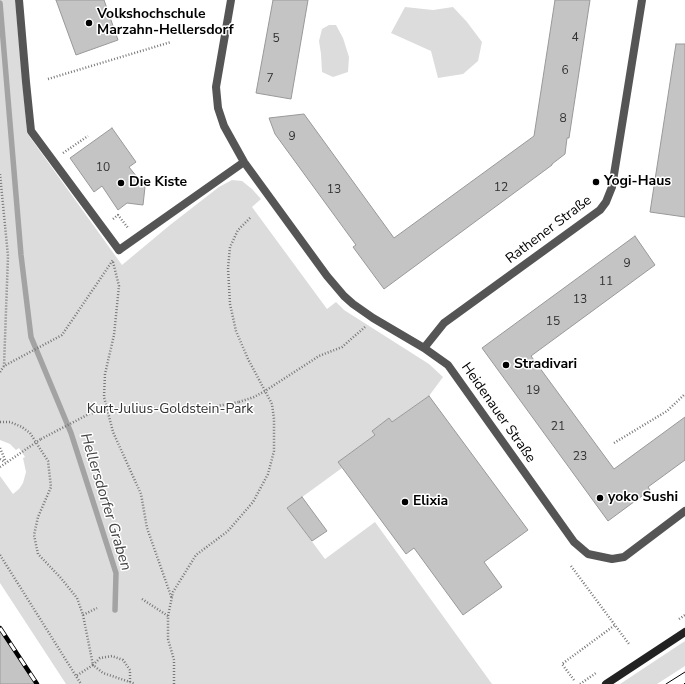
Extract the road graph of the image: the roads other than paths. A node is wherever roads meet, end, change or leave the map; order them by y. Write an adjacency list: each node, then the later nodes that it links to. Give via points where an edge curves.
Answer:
1 (19, 0): 4 (street, via 31,131 119,250)
2 (231, 0): 4 (street, Heidenauer Straße, via 216,87 218,108 224,126)
3 (642, 0): 5 (street, Rathener Straße, via 612,187 606,202 600,210 444,323)
4 (244, 162): 5 (street, Heidenauer Straße, via 327,276 353,304)
5 (424, 348): 6 (street, Heidenauer Straße, via 448,365 574,542 588,554 612,559 624,557)
6 (685, 511)
7 (685, 632): 8 (main road)
8 (606, 684)

